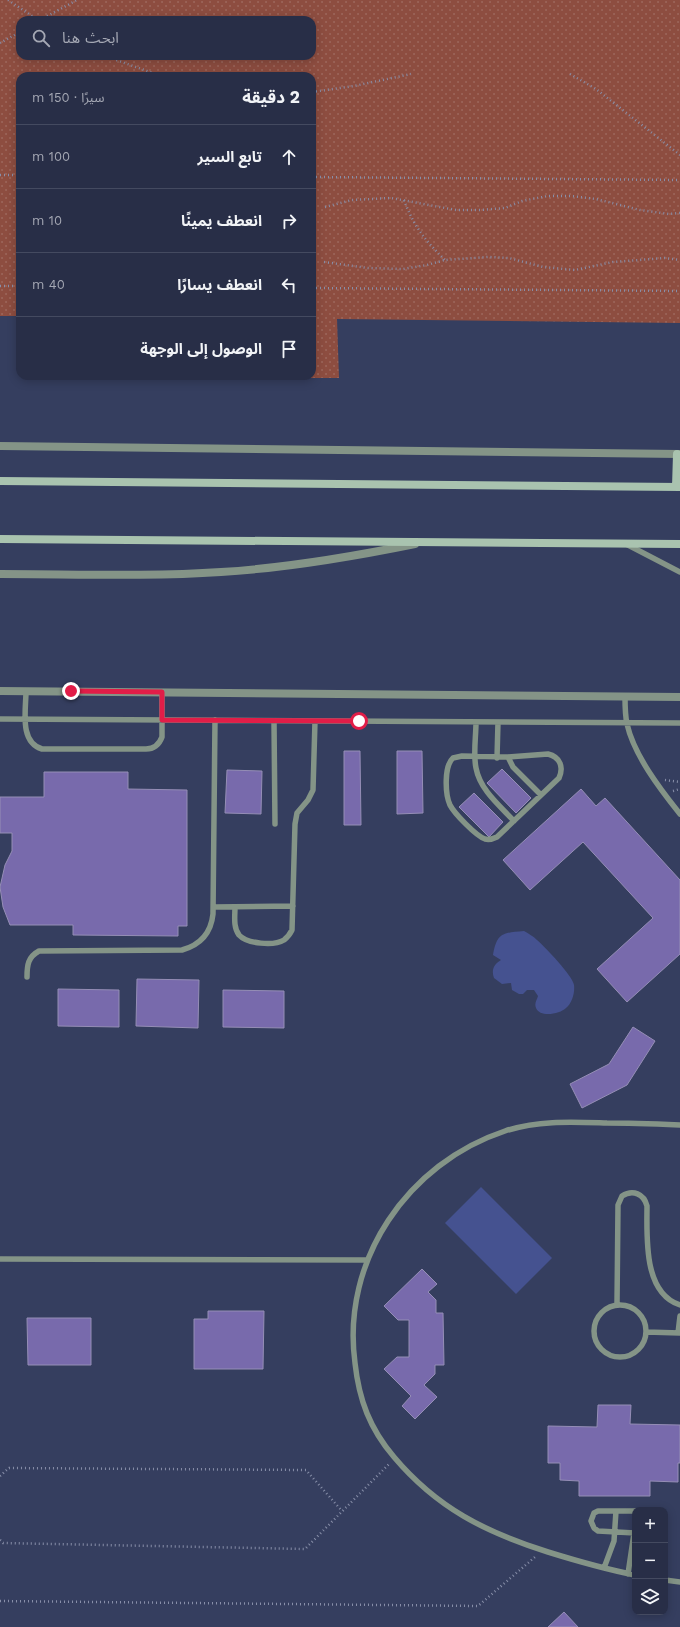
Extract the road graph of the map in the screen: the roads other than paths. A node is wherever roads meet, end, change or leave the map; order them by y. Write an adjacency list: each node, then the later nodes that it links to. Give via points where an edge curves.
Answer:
1 (0, 446): 2 (street)
2 (678, 454): 4 (main road)
3 (0, 481): 4 (main road)
4 (678, 487)
5 (0, 539): 6 (main road)
6 (426, 541): 7 (main road); 10 (street, via 324,561 221,572)
7 (624, 543): 8 (main road); 9 (lane)
8 (680, 544)
9 (680, 572)
10 (0, 574)
11 (0, 691): 12 (street)
12 (26, 691): 13 (street); 17 (lane)
13 (162, 692): 14 (street); 18 (lane)
14 (625, 696): 15 (street); 24 (lane)
15 (680, 696)
16 (0, 719): 17 (lane)
17 (26, 719): 18 (lane); 18 (lane, via 27,738 33,745 42,749 150,749 160,742)
18 (162, 720): 19 (lane)
19 (215, 720): 20 (lane); 34 (lane)
20 (274, 720): 21 (lane); 32 (lane)
21 (315, 721): 22 (lane); 33 (lane, via 313,790 297,813 295,824)
22 (476, 722): 23 (lane); 26 (lane)
23 (498, 722): 24 (lane); 28 (lane)
24 (626, 722): 25 (lane); 30 (lane, via 644,763)
25 (680, 722)
26 (475, 757): 28 (lane); 31 (lane, via 476,769 484,787); 31 (lane, via 457,756 450,761 447,769 450,804 484,838 497,837)
27 (508, 757): 28 (lane); 29 (lane, via 513,767); 29 (lane, via 548,754 559,761 562,769 559,778)
28 (497, 758)
29 (541, 795): 31 (lane)
30 (680, 814)
31 (514, 821)
32 (275, 824)
33 (294, 906): 35 (lane); 35 (lane, via 292,930 286,939 275,942 254,942 243,938 236,928)
34 (214, 907): 35 (lane); 36 (lane, via 212,922 206,935 189,948 174,951 44,950 31,957)
35 (235, 907)
36 (27, 977)
37 (680, 1125): 39 (lane, via 566,1121 527,1126 489,1137 454,1155 422,1179 385,1224)
38 (0, 1259): 39 (lane)
39 (368, 1260): 50 (lane, via 357,1297 353,1350 360,1395 374,1432 395,1458 426,1489 461,1516 500,1536)
40 (617, 1305): 41 (lane, via 618,1205 622,1196 632,1192 645,1200 647,1250 655,1278 665,1296); 43 (lane, via 624,1305 638,1312); 43 (lane, via 603,1310 595,1322 594,1337 602,1350 615,1356 629,1355 641,1346)
41 (680, 1305)
42 (680, 1316): 44 (lane)
43 (646, 1332): 44 (lane)
44 (679, 1333)
45 (616, 1511): 46 (lane); 47 (lane); 47 (lane, via 598,1511 591,1521 598,1531)
46 (632, 1511)
47 (615, 1532): 48 (lane); 50 (lane, via 612,1549)
48 (632, 1533)
49 (633, 1543): 51 (lane)
50 (604, 1568): 51 (lane)
51 (628, 1574): 52 (lane)
52 (632, 1575)
53 (668, 1580): 54 (lane)
54 (680, 1582)

